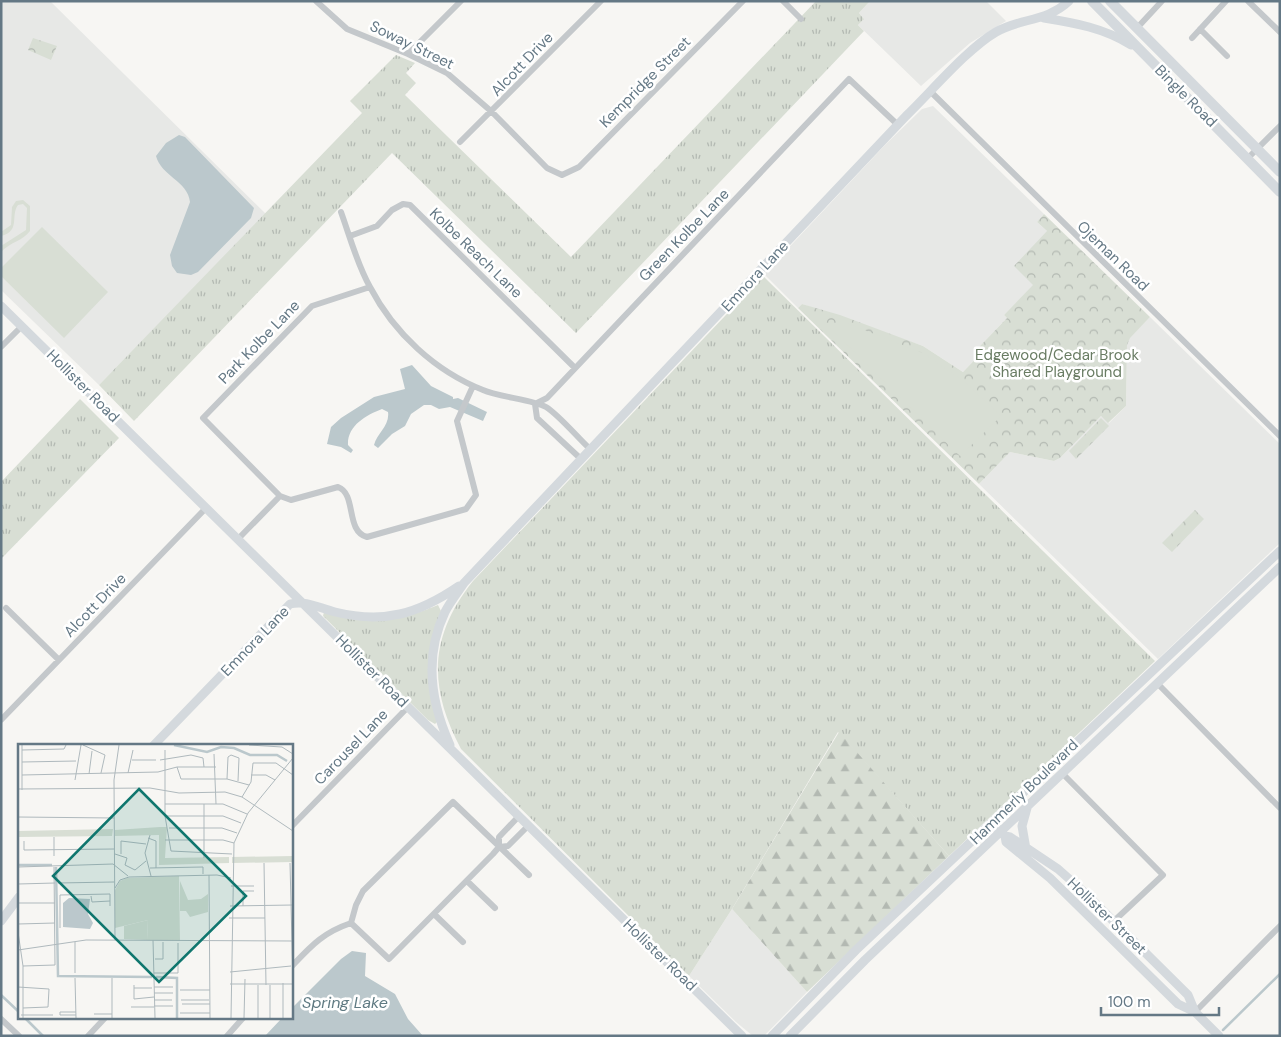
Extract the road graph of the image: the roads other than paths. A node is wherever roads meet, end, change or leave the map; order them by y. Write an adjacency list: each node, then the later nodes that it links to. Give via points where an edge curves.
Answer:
1 (460, 1): 19 (street)
2 (601, 1): 24 (street, Alcott Drive)
3 (743, 1): 31 (street, Kempridge Street, via 579,166)
4 (783, 1): 13 (street)
5 (1069, 1): 12 (street, Emnora Lane)
6 (1092, 1): 18 (main road, Bingle Road)
7 (1110, 1): 14 (main road, Bingle Road)
8 (1162, 1): 14 (street)
9 (1226, 1): 15 (street)
10 (1248, 1): 16 (street)
11 (318, 2): 19 (street, Soway Street, via 347,29)
12 (1044, 18): 18 (street, via 1082,24); 23 (street, Emnora Lane, via 1012,24 995,32)
13 (801, 19)
14 (1137, 28): 21 (main road, Bingle Road)
15 (1200, 29): 17 (street); 20 (street)
16 (1280, 32)
17 (1192, 38)
18 (1142, 51): 22 (main road, Bingle Road)
19 (408, 54): 24 (street, Soway Street, via 447,73)
20 (1227, 56)
21 (1184, 76): 22 (main road); 28 (main road, Bingle Road)
22 (1174, 84): 29 (main road, Bingle Road)
23 (930, 92): 25 (street, Emnora Lane); 42 (street, Ojeman Road)
24 (492, 112): 27 (street, Alcott Drive); 31 (street, Soway Street, via 547,168)
25 (898, 125): 39 (street, Green Kolbe Lane, via 849,79); 43 (street, Emnora Lane)
26 (1280, 126): 28 (street)
27 (460, 142)
28 (1257, 150): 29 (street); 30 (main road, Bingle Road)
29 (1247, 159): 32 (main road, Bingle Road)
30 (1280, 172)
31 (562, 175)
32 (1280, 192)
33 (342, 212): 34 (street)
34 (350, 236): 35 (street); 39 (street, Kolbe Reach Lane, via 377,226 392,210 403,204 410,205)
35 (370, 287): 40 (street, via 397,327 417,348); 45 (street, Park Kolbe Lane, via 312,306 203,418)
36 (1, 306): 37 (street, Hollister Road)
37 (22, 326): 38 (street); 46 (street, Hollister Road)
38 (1, 348)
39 (575, 368): 41 (street, Green Kolbe Lane, via 547,398)
40 (473, 386): 41 (street); 45 (street, via 458,417 476,495 466,509 367,537 356,529 343,488 291,500)
41 (535, 404): 43 (street, via 546,407); 44 (street, via 537,418)
42 (1280, 436)
43 (590, 449): 44 (street, Emnora Lane)
44 (581, 459): 50 (street, Emnora Lane)
45 (280, 496): 47 (street)
46 (206, 508): 47 (street, Hollister Road); 55 (street, Alcott Drive)
47 (238, 539): 51 (street, Hollister Road)
48 (1280, 551): 52 (street, Hammerly Boulevard)
49 (1280, 567): 54 (street, Hammerly Boulevard)
50 (464, 583): 51 (street, Emnora Lane, via 438,601 394,616 350,616); 62 (street, Emnora Lane, via 445,611 436,633 432,656 434,702)
51 (301, 601): 58 (street, Hollister Road); 61 (street, Emnora Lane, via 290,604)
52 (1224, 603): 54 (street); 57 (street, Hammerly Boulevard)
53 (6, 608): 55 (street)
54 (1233, 611): 56 (street, Hammerly Boulevard)
55 (59, 660): 60 (street, Alcott Drive)
56 (1158, 683): 59 (street, Hammerly Boulevard); 65 (street)
57 (1114, 706): 59 (street); 67 (street, Hammerly Boulevard)
58 (408, 707): 62 (street, Hollister Road); 68 (street, Carousel Lane)
59 (1123, 716): 63 (street, Hammerly Boulevard)
60 (1, 720)
61 (155, 744)
62 (453, 750): 66 (street, Hollister Road)
63 (1062, 773): 64 (street, Hammerly Boulevard); 79 (street, via 1163,875)
64 (1028, 805): 70 (street, Hammerly Boulevard); 72 (street, via 1022,824)
65 (1280, 808)
66 (519, 816): 69 (street, Hollister Road); 71 (street, via 499,837)
67 (992, 823): 70 (street, Hollister Street); 92 (street, Hammerly Boulevard, via 856,950)
68 (292, 826)
69 (528, 826): 71 (street, via 508,846); 91 (street, Hollister Road)
70 (1002, 834): 72 (street, Hollister Street); 84 (street, Hollister Street, via 1006,842 1050,878 1178,1004); 93 (street, Hammerly Boulevard, via 848,976)
71 (499, 846): 73 (street); 74 (street); 80 (street, via 453,802 363,891)
72 (1026, 849): 79 (street, Hollister Street, via 1058,869)
73 (529, 875)
74 (467, 881): 76 (street); 77 (street)
75 (18, 898): 78 (street)
76 (495, 908)
77 (434, 914): 80 (street, via 389,959); 82 (street)
78 (1, 921)
79 (1114, 921): 84 (street, Hollister Street, via 1188,995)
80 (351, 923): 83 (street, via 319,937)
81 (1280, 926): 84 (street)
82 (463, 942)
83 (292, 966)
84 (1195, 1012): 94 (street, Hollister Street)
85 (1, 1019): 88 (street)
86 (103, 1020): 89 (street)
87 (241, 1020): 90 (street)
88 (18, 1036)
89 (88, 1036)
90 (226, 1036)
91 (742, 1036)
92 (772, 1036)
93 (790, 1036)
94 (1219, 1036)

